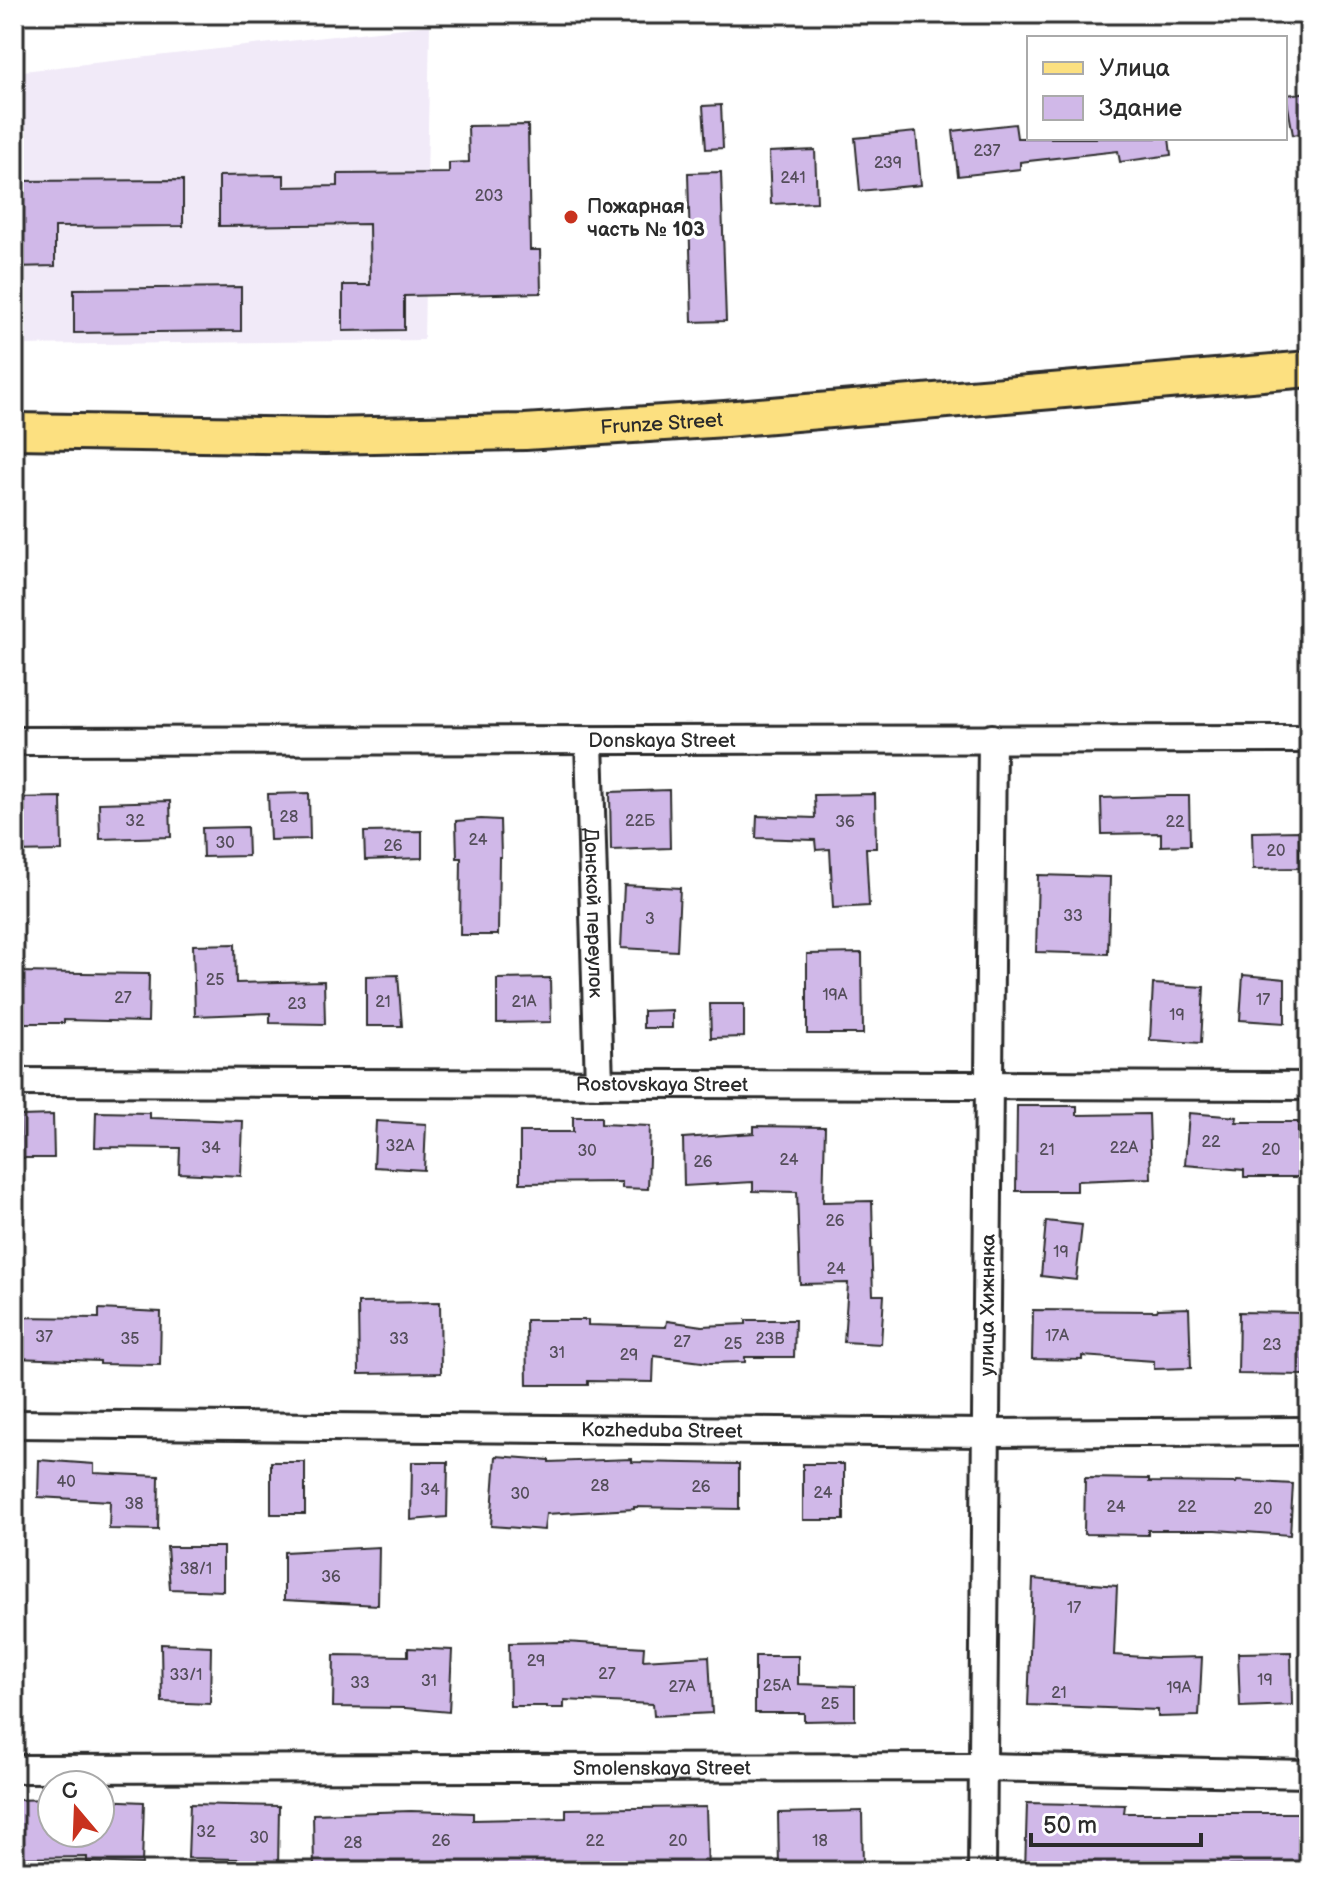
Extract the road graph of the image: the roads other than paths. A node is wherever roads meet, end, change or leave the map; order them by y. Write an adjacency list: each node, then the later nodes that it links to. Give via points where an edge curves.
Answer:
1 (1309, 369): 2 (main road, Frunze Street, via 525,432 325,436)
2 (14, 431)
3 (992, 738): 4 (street, Donskaya Street); 6 (street, Donskaya Street); 9 (street, улица Хижняка)
4 (1309, 739)
5 (14, 741): 6 (street, Donskaya Street)
6 (589, 741): 8 (street, Донской переулок)
7 (14, 1082): 8 (street, Rostovskaya Street)
8 (599, 1084): 9 (street, Rostovskaya Street)
9 (989, 1084): 10 (street, Rostovskaya Street); 13 (street, улица Хижняка)
10 (1309, 1086)
11 (14, 1424): 13 (street, Kozheduba Street)
12 (1309, 1431): 13 (street, Kozheduba Street)
13 (986, 1433): 14 (street, улица Хижняка)
14 (983, 1767): 15 (street, Smolenskaya Street); 16 (street, Smolenskaya Street); 17 (street, улица Хижняка)
15 (14, 1769)
16 (1309, 1774)
17 (982, 1871)

